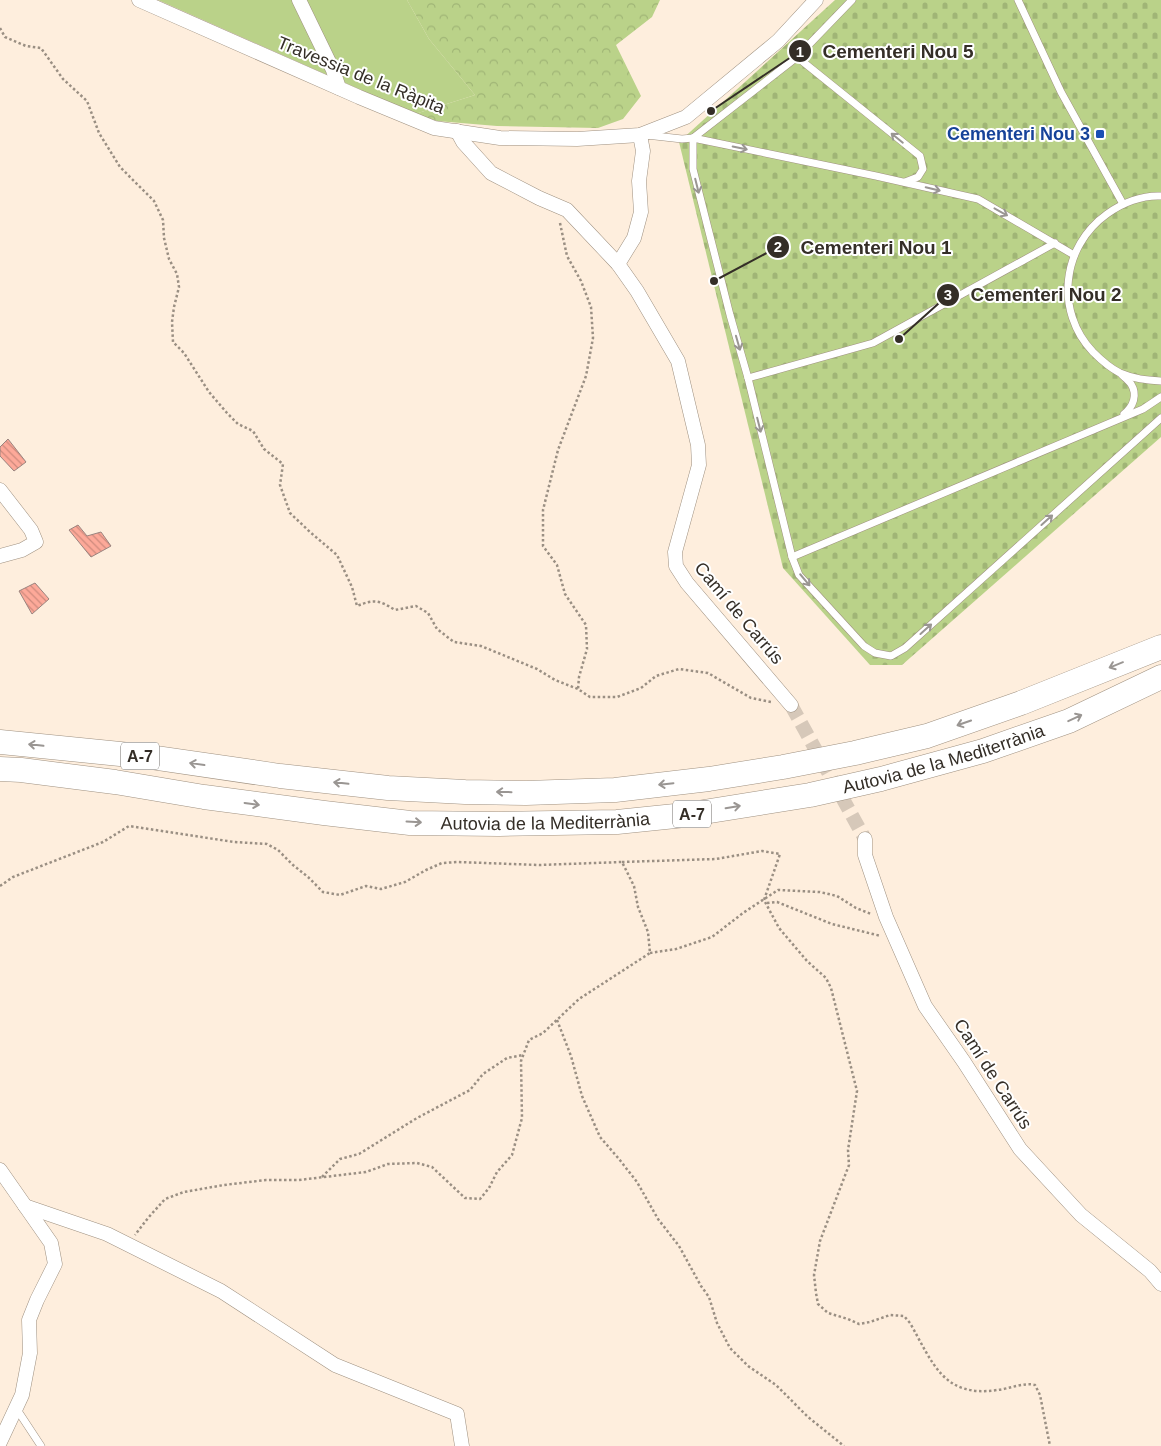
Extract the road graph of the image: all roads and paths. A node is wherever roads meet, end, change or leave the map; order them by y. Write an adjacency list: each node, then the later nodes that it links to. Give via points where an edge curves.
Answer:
1 (139, 0): 8 (street, Travessia de la Ràpita)
2 (299, 0): 8 (street)
3 (816, 0): 10 (street, Travessia de la Ràpita, via 778,41 686,117)
4 (852, 0): 7 (lane)
5 (1018, 0): 14 (lane, via 1061,92)
6 (0, 28): 30 (path, via 5,37 41,48 64,79 87,101 99,133 120,167 154,201 163,220 169,259 179,287 173,314 173,342 226,413 253,431 264,449 283,464 280,485 290,513 337,555 357,606 369,601 383,603 394,610 416,606 428,613 437,629 454,642 480,646)
7 (796, 57): 11 (lane); 12 (lane, one-way to 7, via 918,177 923,169 920,156)
8 (339, 88): 9 (street, Travessia de la Ràpita, via 434,128)
9 (457, 132): 10 (street, Travessia de la Ràpita, via 500,138 577,139); 15 (street, Camí de Carrús, via 491,173)
10 (640, 134): 11 (lane); 18 (street, via 643,151 641,212 634,238)
11 (693, 138): 12 (lane, one-way to 12); 20 (lane, one-way to 20, via 693,169)
12 (905, 182): 16 (lane, one-way to 16, via 978,199)
13 (1161, 196): 14 (lane)
14 (1123, 204): 17 (lane, via 1099,219 1084,236)
15 (558, 206): 18 (street, Camí de Carrús, via 567,210); 30 (path, via 567,256 591,307 593,338 586,376 558,450 543,510 543,546 557,565 565,594 586,625 587,650)
16 (1055, 243): 17 (lane); 20 (lane, via 873,343)
17 (1074, 255): 19 (lane, via 1068,277 1068,300 1073,321 1085,344)
18 (618, 264): 31 (street, Camí de Carrús, via 678,361 698,445 699,465 675,552 676,566)
19 (1119, 372): 21 (lane, via 1141,380); 24 (lane, via 1132,384 1134,400 1130,409)
20 (748, 378): 27 (lane, one-way to 27)
21 (1161, 381)
22 (1161, 397): 24 (lane, via 1143,409)
23 (1161, 418): 27 (lane, one-way to 23, via 800,574 864,646 891,656 905,648)
24 (1108, 422): 27 (lane)
25 (0, 490): 26 (street, via 31,530 36,542)
26 (0, 556)
27 (792, 557)
28 (1161, 646): 32 (highway, Autovia de la Mediterrània / A-7, one-way to 32, via 1021,703 927,736 719,778 615,790 526,793 388,788 150,757)
29 (1161, 677): 35 (highway, Autovia de la Mediterrània / A-7, one-way to 29, via 410,823 617,822 685,815 810,795 983,751 1069,721)
30 (578, 689): 31 (path, via 590,697 617,697 641,688 656,676 679,669 708,673 751,698)
31 (791, 704)
32 (0, 742)
33 (0, 769): 35 (highway, Autovia de la Mediterrània / A-7, via 115,782)
34 (0, 785): 35 (highway)
35 (204, 798)
36 (865, 839): 41 (street, Camí de Carrús, via 865,855)
37 (622, 862): 38 (path, via 539,865 458,862 442,864 381,889 366,886 340,894 323,892 278,850 267,844 129,826 103,842 13,877); 39 (path, via 716,859 762,851 780,854); 43 (path, via 634,886 648,932)
38 (0, 886)
39 (764, 900): 40 (path); 41 (path, via 778,890 820,892 837,896 856,908); 43 (path, via 712,937 676,949)
40 (767, 903): 42 (path, via 777,902 832,924); 56 (path, via 779,928 826,978 831,988 857,1091 848,1150 849,1165 815,1263 818,1304 828,1313 859,1324 890,1315 904,1316 941,1374 965,1390 984,1392 1035,1385)
41 (886, 918): 42 (street, Camí de Carrús)
42 (895, 938): 50 (street, Camí de Carrús, via 926,1006 1020,1149 1081,1215 1150,1271)
43 (650, 953): 44 (path, via 579,999)
44 (557, 1020): 45 (path, via 544,1033 529,1040); 55 (path, via 582,1096 600,1137 637,1182 658,1219 679,1246 709,1297 717,1323 730,1348)
45 (523, 1055): 47 (path, via 507,1058 483,1074 470,1090 359,1154 340,1159); 47 (path, via 522,1118 512,1155 480,1199 465,1198 432,1167 417,1162 388,1164 366,1172)
46 (0, 1170): 48 (street)
47 (321, 1178): 49 (path, via 266,1180 184,1192 165,1199)
48 (25, 1206): 49 (street, via 107,1234); 51 (street, via 51,1243 55,1264 30,1320 30,1353 22,1395)
49 (129, 1245): 54 (street, via 221,1291 335,1365 457,1414)
50 (1161, 1284)
51 (16, 1408): 52 (street); 53 (lane)
52 (0, 1442)
53 (40, 1446)
54 (462, 1446)
55 (844, 1446)
56 (1050, 1446)

